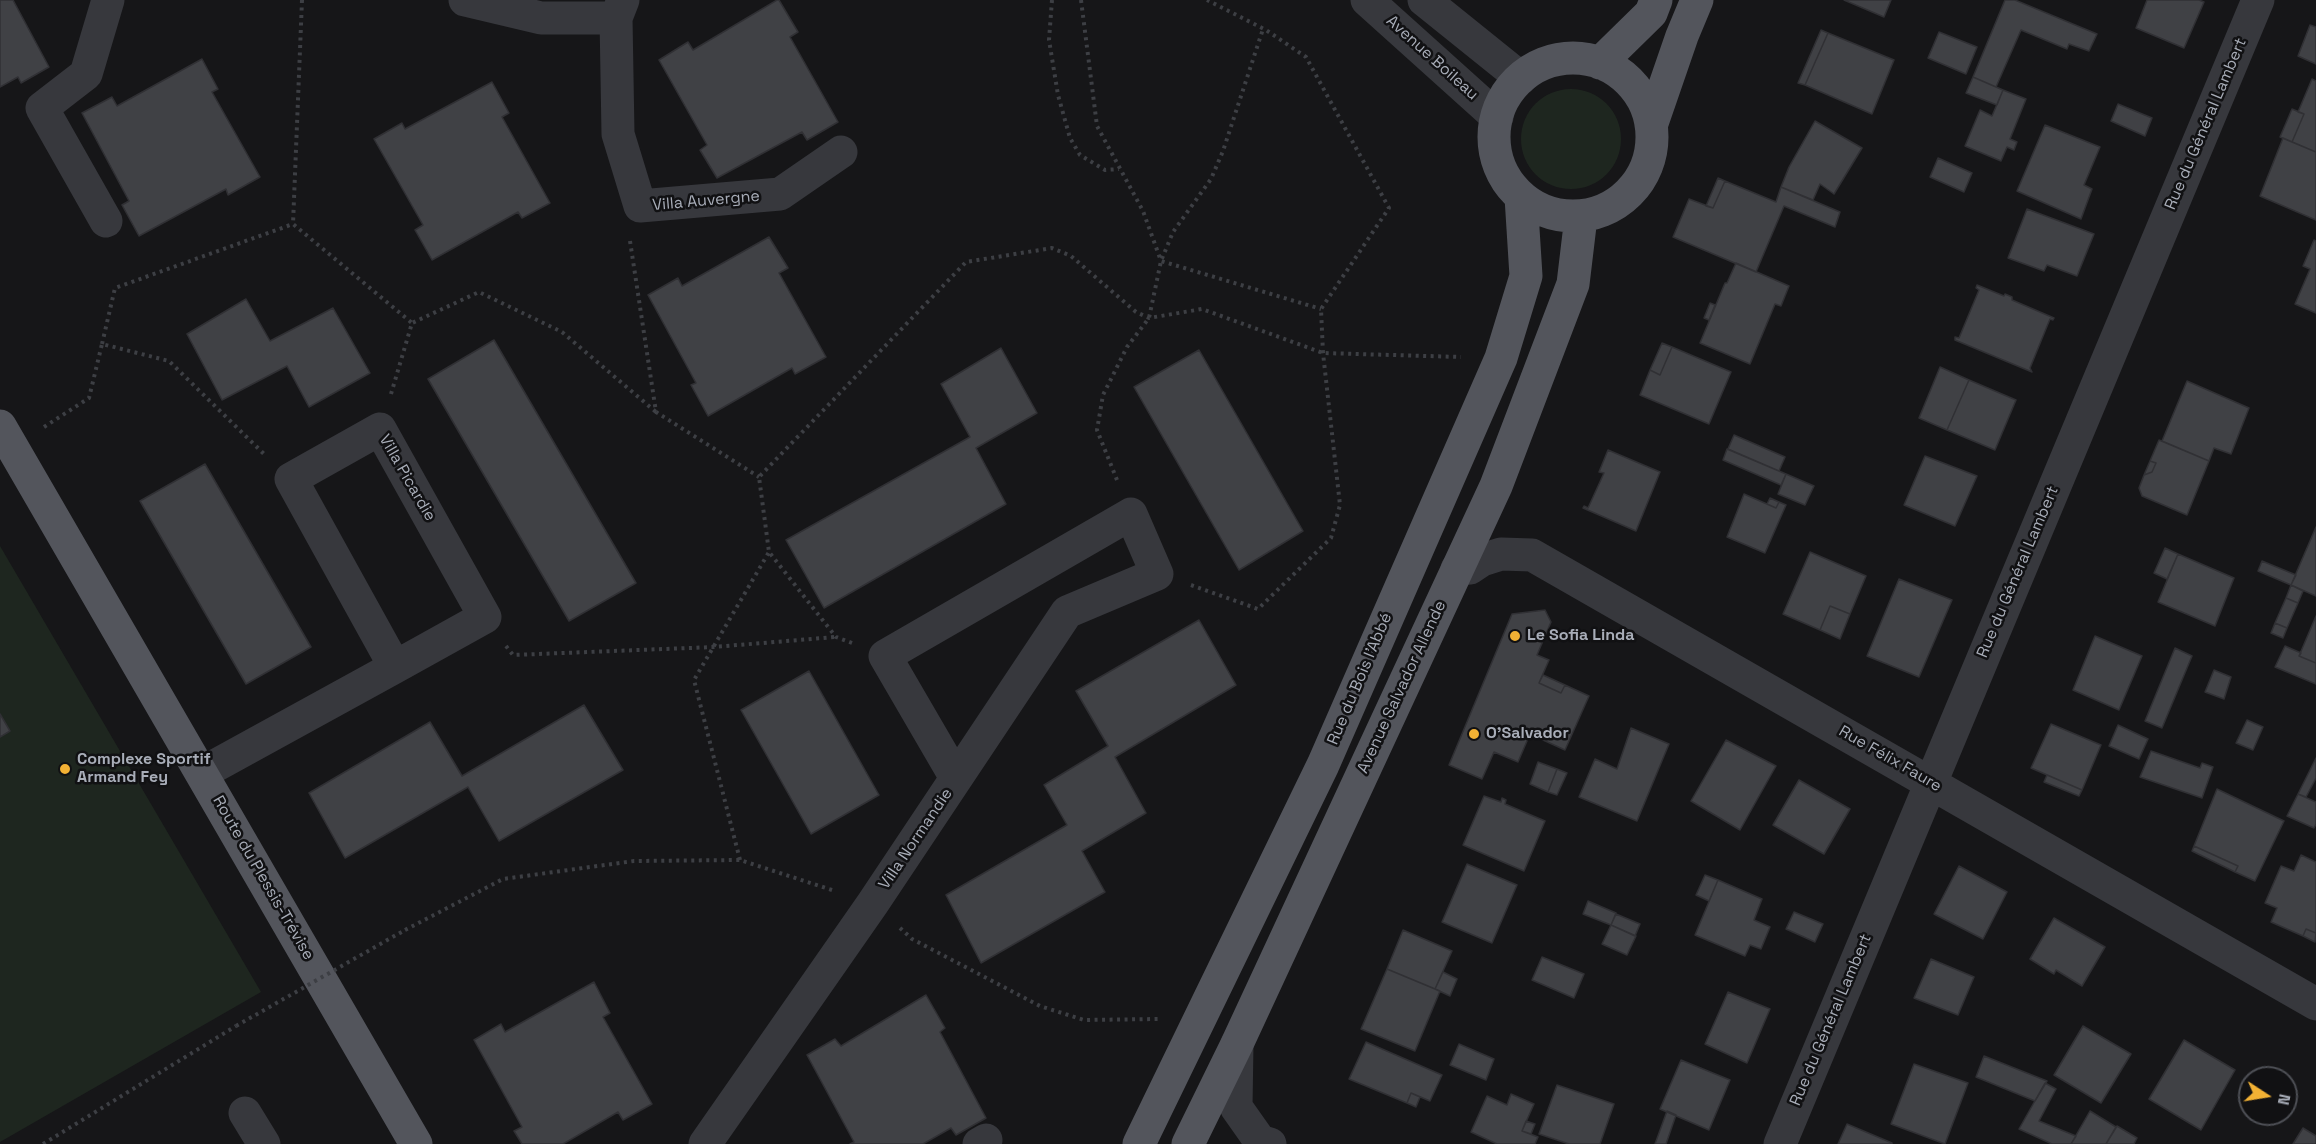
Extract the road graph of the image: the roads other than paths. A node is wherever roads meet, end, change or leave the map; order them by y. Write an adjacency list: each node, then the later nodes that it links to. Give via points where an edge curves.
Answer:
1 (108, 0): 16 (street, via 86,74 42,108)
2 (465, 0): 8 (street, Villa Auvergne, via 541,18)
3 (1367, 0): 11 (street, Avenue Boileau)
4 (1424, 0): 10 (street)
5 (1656, 0): 9 (main road, via 1651,13)
6 (1697, 0): 12 (main road)
7 (2258, 0): 22 (street, Rue du Général Lambert)
8 (619, 9): 13 (street, Villa Auvergne, via 618,134 640,206 780,195)
9 (1600, 63): 10 (main road, via 1573,58 1545,63); 12 (main road, via 1624,76 1642,98)
10 (1521, 78): 11 (main road, via 1506,96)
11 (1497, 117): 14 (main road, via 1494,139 1498,161 1507,181)
12 (1652, 123): 15 (main road, via 1651,156 1636,186 1612,207)
13 (841, 152)
14 (1521, 197): 15 (main road, via 1550,213); 29 (main road, Rue du Bois l'Abbé, via 1527,276 1501,358 1323,765)
15 (1581, 217): 18 (main road, Avenue Salvador Allende, via 1573,284 1496,486)
16 (106, 221)
17 (6, 436): 20 (main road, Route du Plessis-Trévise)
18 (1457, 569): 22 (street, Rue Félix Faure, via 1470,568 1501,554 1532,555); 24 (main road, Avenue Salvador Allende)
19 (395, 667): 19 (street, Villa Picardie, via 291,479 380,429 485,617); 20 (street)
20 (202, 773): 27 (main road, Route du Plessis-Trévise)
21 (956, 778): 21 (street, Villa Normandie, via 1067,612 1157,574 1131,514 885,656); 28 (street, Villa Normandie)
22 (1932, 782): 23 (street, Rue Félix Faure); 32 (street, Rue du Général Lambert)
23 (2316, 1004)
24 (1237, 1044): 30 (main road, Avenue Salvador Allende); 31 (street, via 1236,1107 1260,1141)
25 (245, 1113): 26 (street)
26 (264, 1144)
27 (416, 1144)
28 (705, 1144)
29 (1139, 1144)
30 (1188, 1144)
31 (1270, 1144)
32 (1780, 1144)

